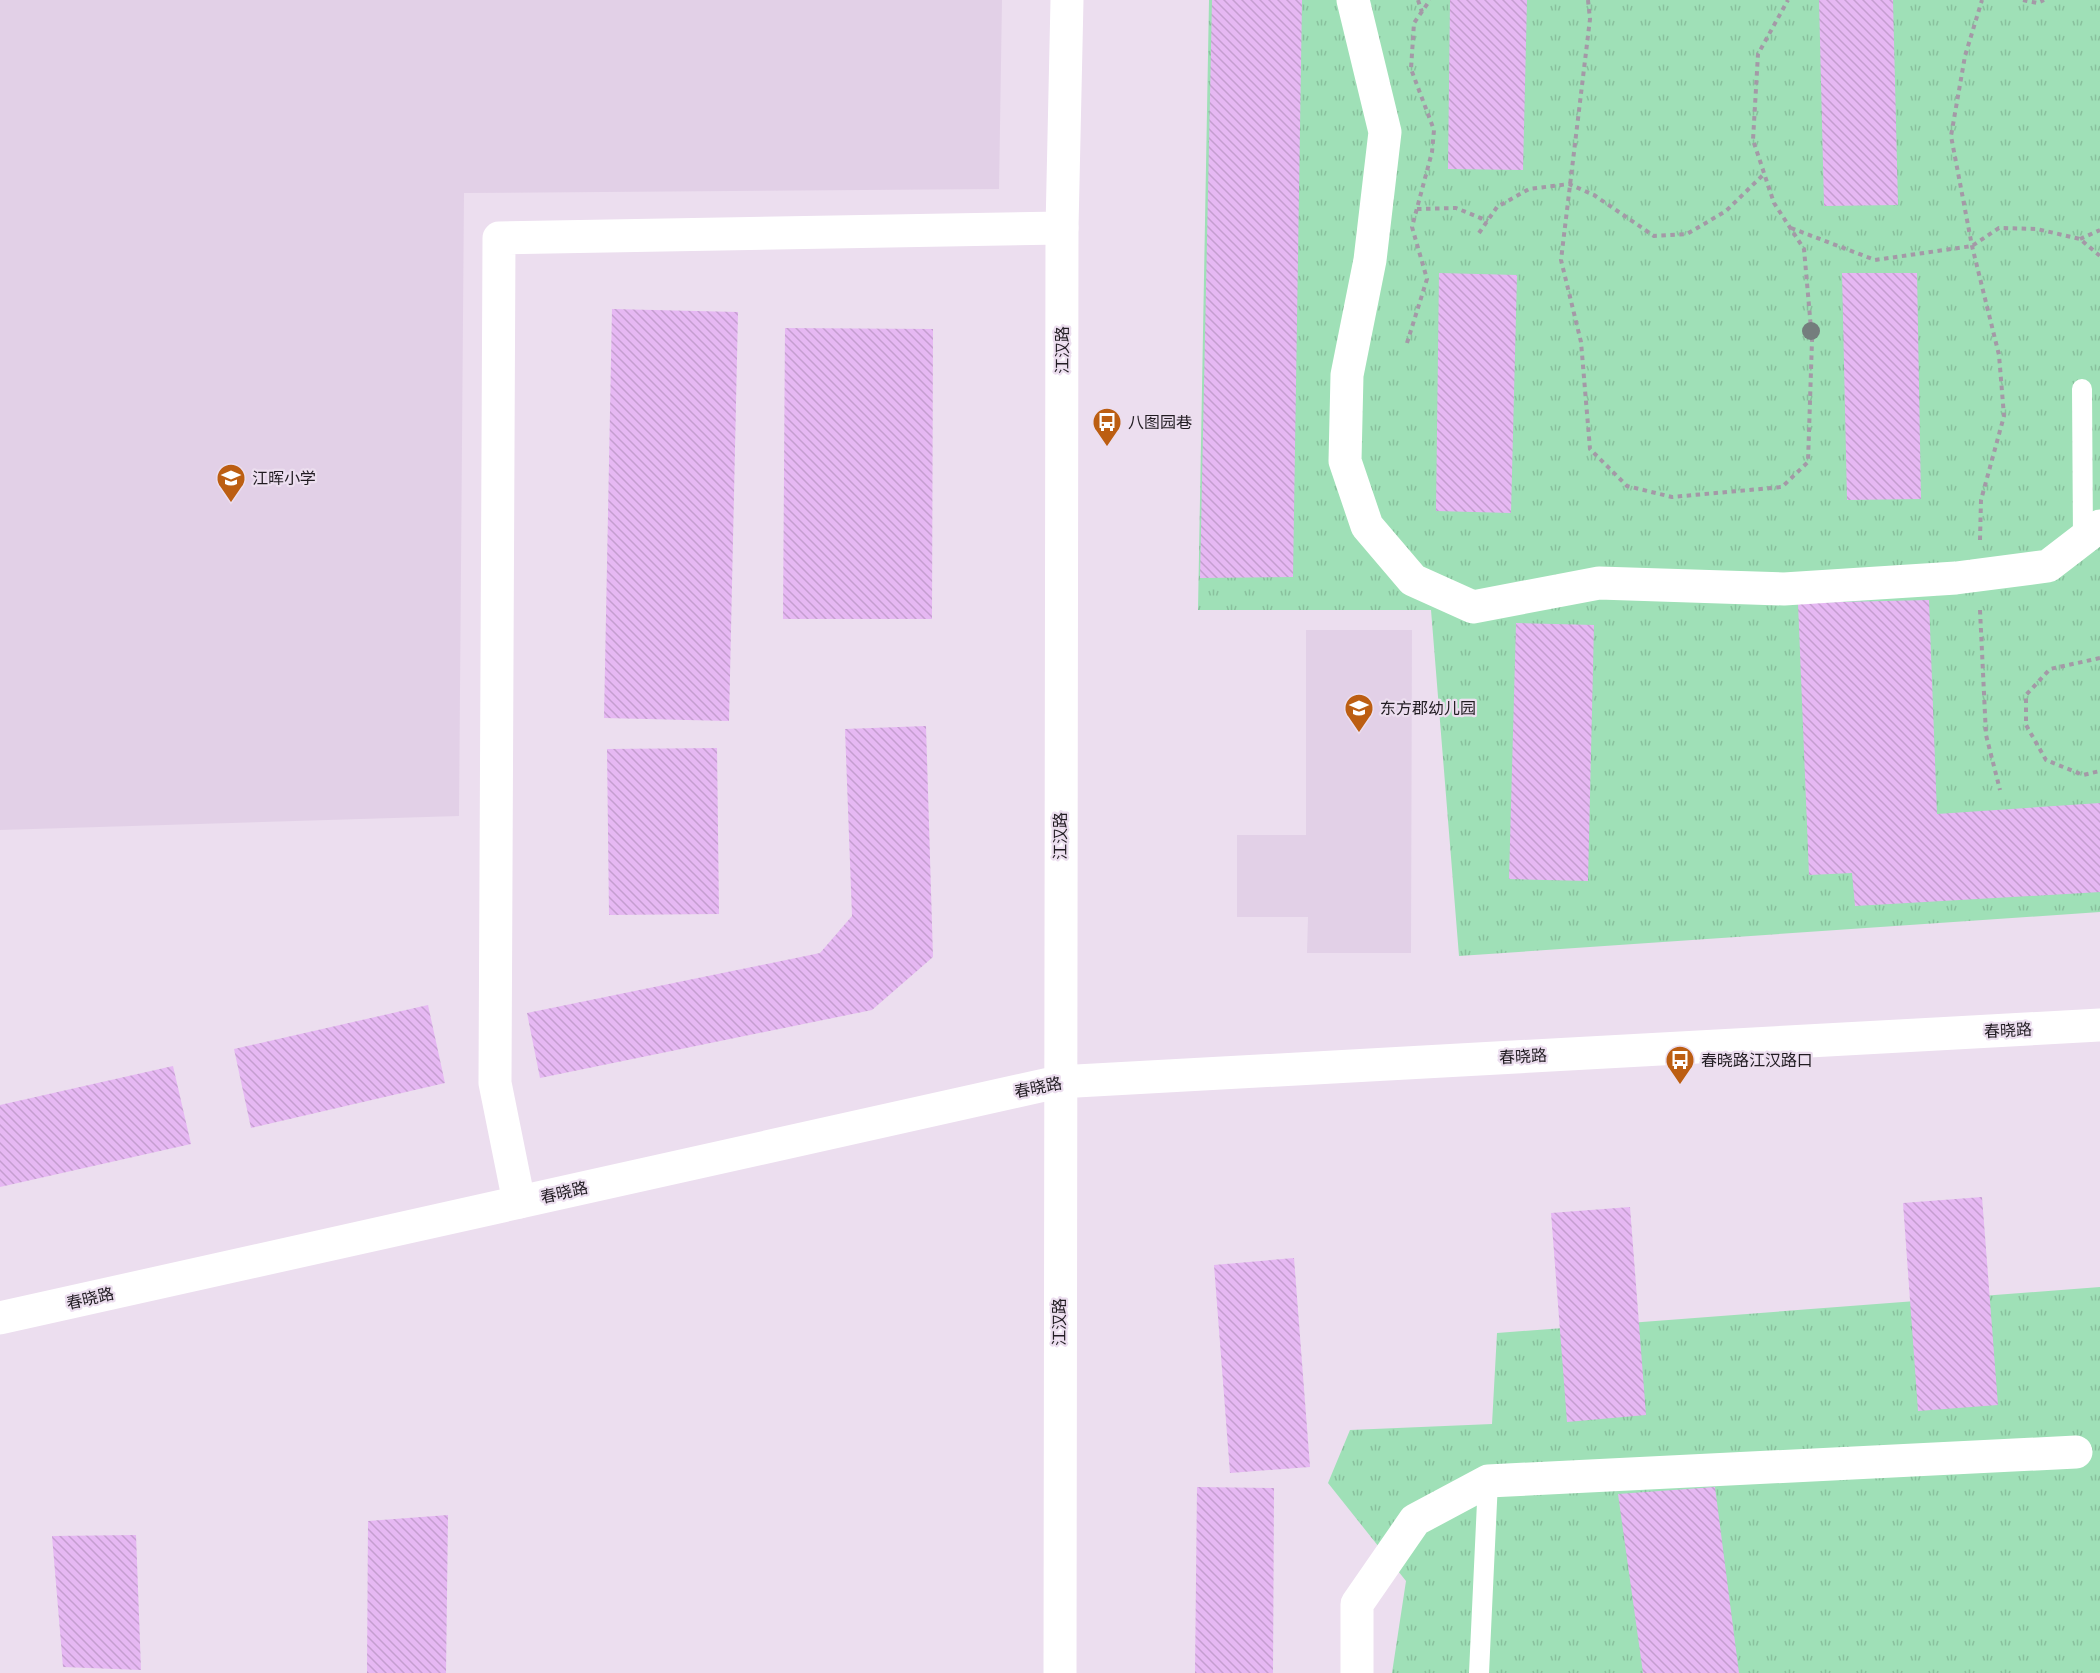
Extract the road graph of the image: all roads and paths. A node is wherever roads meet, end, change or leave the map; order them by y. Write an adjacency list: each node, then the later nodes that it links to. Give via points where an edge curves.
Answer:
1 (1067, 0): 15 (street, 江汉路)
2 (1353, 0): 25 (street, via 1385,132 1370,260 1347,375 1345,461 1367,526 1413,580 1473,607 1599,583 1784,589)
3 (1418, 0): 10 (path)
4 (1430, 0): 10 (path)
5 (1588, 0): 12 (path, via 1590,19 1582,101)
6 (1788, 0): 11 (path, via 1758,54 1753,140)
7 (1982, 0): 20 (path, via 1965,56 1951,136)
8 (2023, 0): 9 (path)
9 (2044, 0)
10 (1422, 12): 13 (path, via 1414,23 1412,69 1434,130)
11 (1764, 174): 12 (path, via 1726,211 1688,234 1654,236 1602,200); 16 (path, via 1774,203)
12 (1569, 184): 14 (path, via 1529,189 1497,207); 16 (path, via 1561,260 1581,342 1590,449 1627,486 1672,497 1782,487 1808,462 1812,340 1804,249)
13 (1417, 209): 14 (path, via 1456,208); 22 (path, via 1412,227 1427,279)
14 (1488, 221): 18 (path)
15 (1062, 228): 30 (street, 江汉路); 31 (street, via 499,238 495,1083)
16 (1791, 228): 20 (path, via 1875,260)
17 (2100, 230): 19 (path)
18 (1479, 233)
19 (2080, 239): 20 (path, via 2037,229 1999,228); 21 (path)
20 (1972, 246): 25 (path, via 1999,355 2004,416 1981,500)
21 (2100, 256)
22 (1407, 344)
23 (2082, 389): 24 (lane)
24 (2091, 533): 25 (street, via 2048,566)
25 (1978, 576): 28 (path, via 1986,735)
26 (2100, 658): 27 (path, via 2050,669 2026,696 2026,724 2046,760 2083,775)
27 (2100, 771)
28 (2000, 790)
29 (2100, 1025): 30 (street, 春晓路)
30 (1059, 1082): 31 (street, 春晓路); 35 (street, 江汉路)
31 (519, 1202): 32 (street, 春晓路)
32 (0, 1318)
33 (2076, 1452): 34 (street)
34 (1488, 1481): 36 (street, via 1415,1520 1357,1604); 37 (lane)
35 (1060, 1673)
36 (1357, 1673)
37 (1479, 1673)

